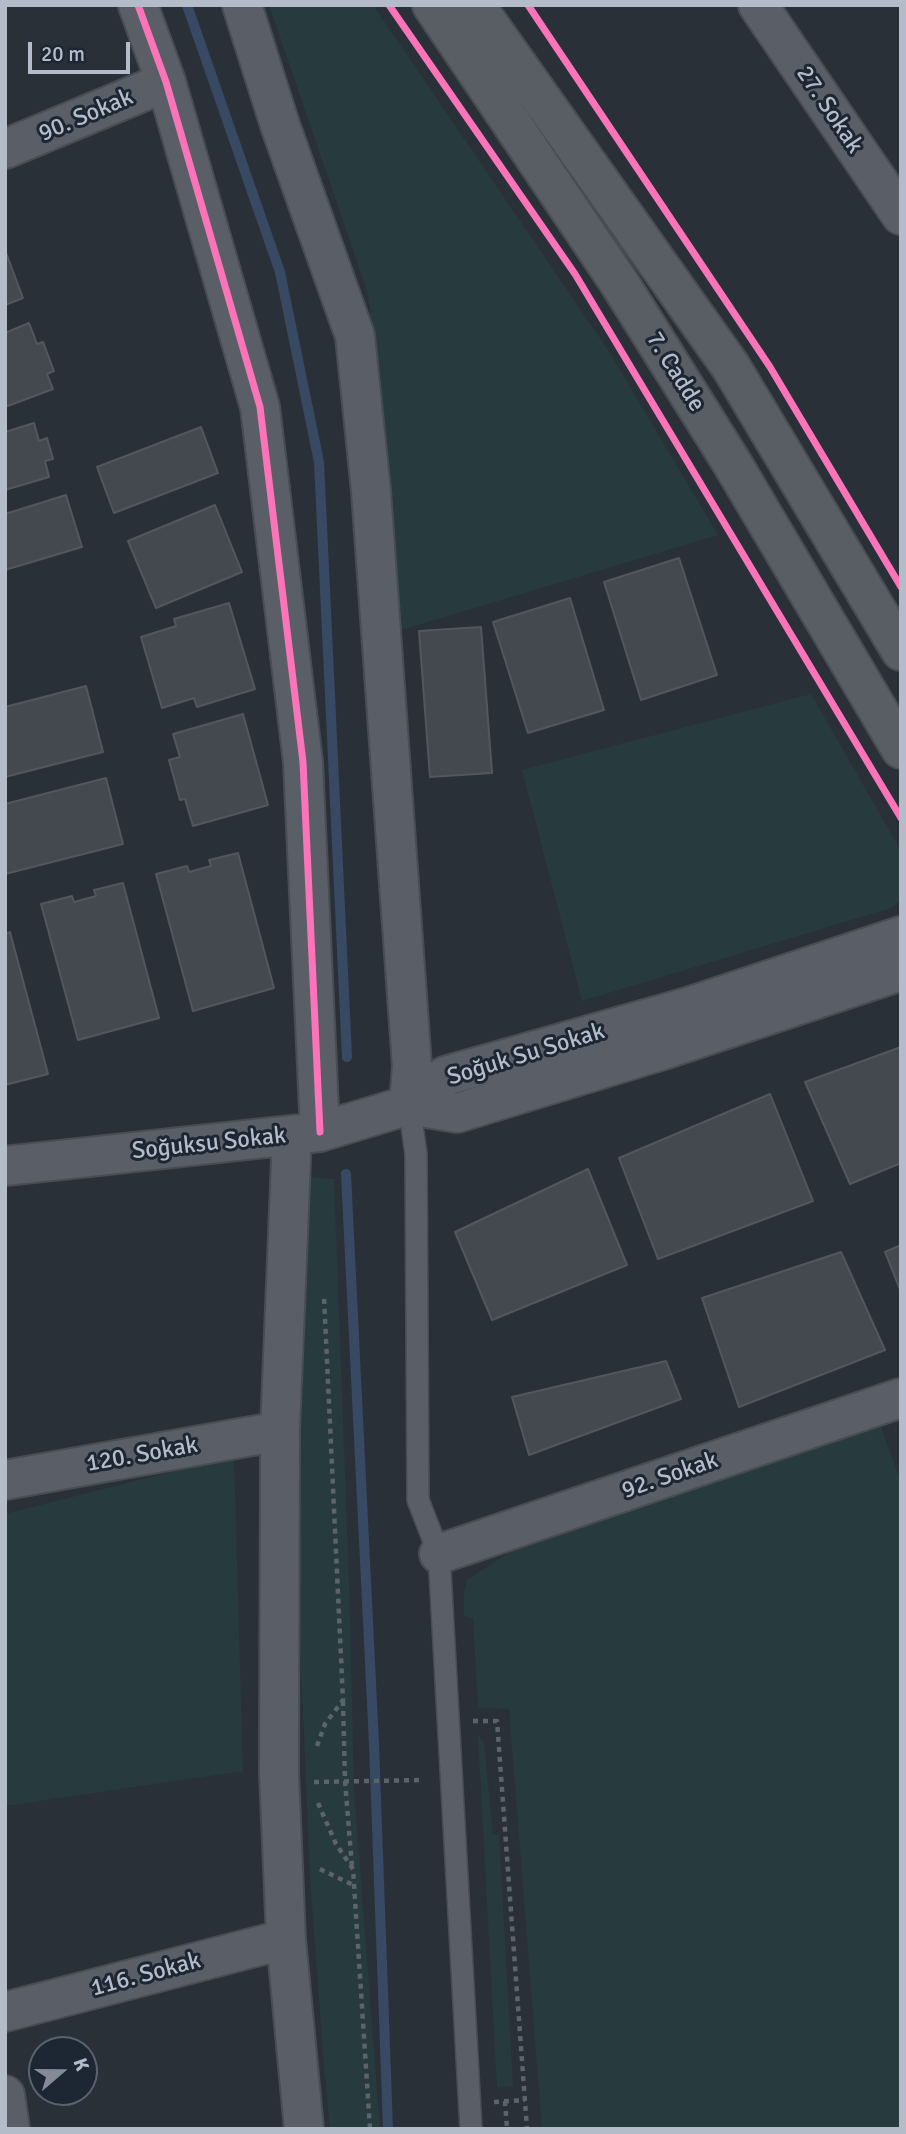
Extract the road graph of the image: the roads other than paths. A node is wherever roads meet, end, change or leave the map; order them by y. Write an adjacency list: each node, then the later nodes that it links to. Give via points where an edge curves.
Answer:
1 (138, 5): 6 (street)
2 (242, 5): 13 (street, via 355,336 371,491 412,1066)
3 (432, 5): 10 (main road, 7. Cadde, via 620,284)
4 (475, 5): 9 (main road, 7. Cadde, via 731,367)
5 (758, 5): 8 (street, 27. Sokak)
6 (166, 82): 7 (street, 90. Sokak); 14 (street, via 260,407 303,762)
7 (5, 149)
8 (901, 215)
9 (901, 651)
10 (901, 749)
11 (901, 936): 13 (street, Soğuk Su Sokak, via 688,1007 445,1076)
12 (901, 971): 13 (street, Soğuk Su Sokak, via 457,1113)
13 (409, 1105): 14 (street, Soğuksu Sokak); 19 (lane, via 416,1154 418,1500)
14 (306, 1134): 15 (street, Soğuksu Sokak); 17 (street)
15 (5, 1166)
16 (901, 1398): 19 (street, 92. Sokak)
17 (280, 1431): 18 (street, 120. Sokak); 20 (street, via 279,1773)
18 (5, 1480)
19 (439, 1554): 25 (lane)
20 (286, 1939): 21 (street, 116. Sokak); 24 (street)
21 (5, 2012)
22 (5, 2095): 23 (street)
23 (10, 2129)
24 (304, 2129)
25 (471, 2129)

